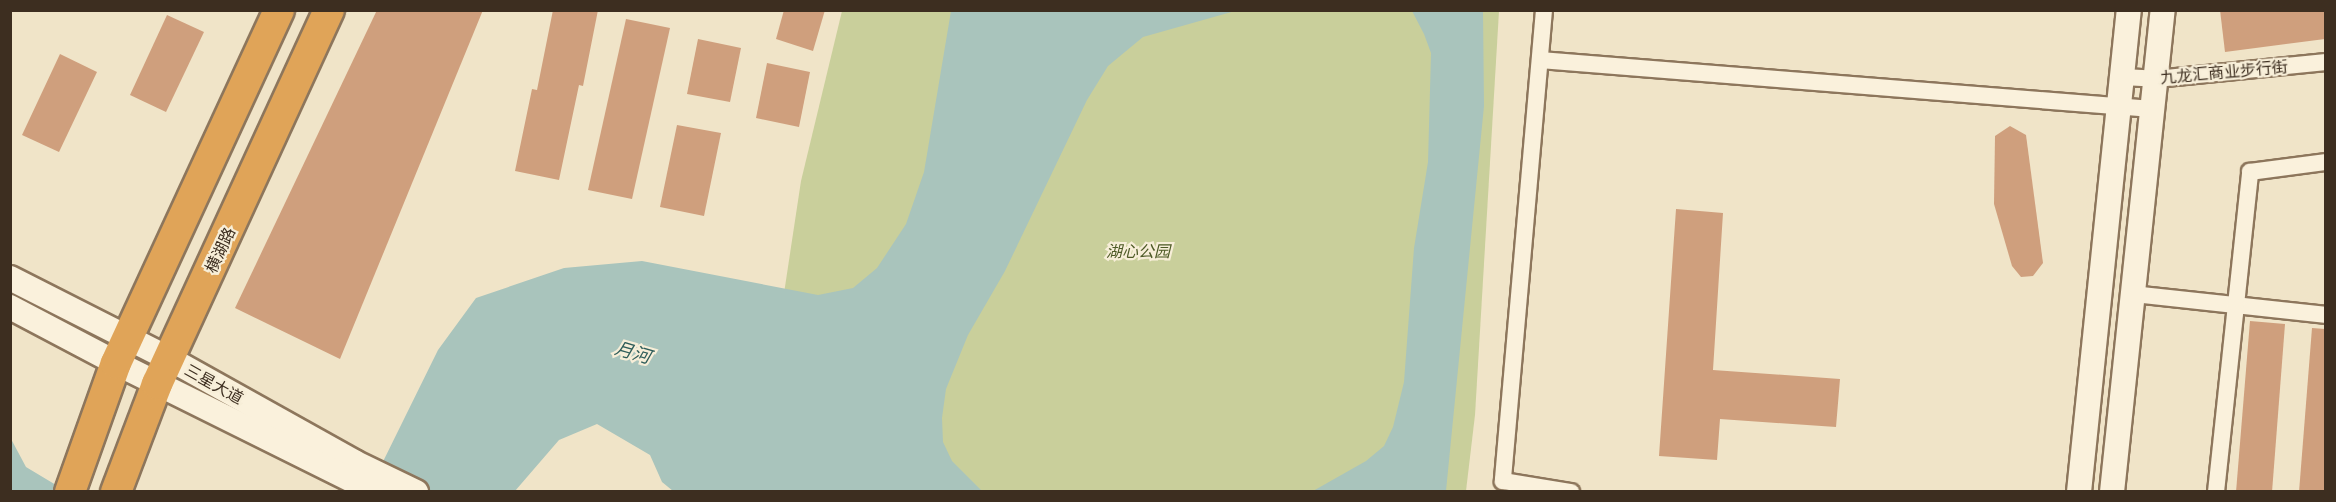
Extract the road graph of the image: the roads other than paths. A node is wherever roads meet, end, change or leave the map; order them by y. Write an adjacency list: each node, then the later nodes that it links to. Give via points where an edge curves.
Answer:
1 (279, 10): 18 (highway)
2 (329, 10): 19 (highway, 横湖路)
3 (1544, 10): 6 (street)
4 (2129, 10): 8 (street)
5 (2163, 10): 9 (street)
6 (1540, 60): 10 (street); 25 (street, via 1503,481)
7 (2325, 62): 9 (street, 九龙汇商业步行街)
8 (2122, 77): 9 (street, 九龙汇商业步行街); 10 (street)
9 (2156, 79): 11 (street)
10 (2120, 106): 11 (street); 26 (street)
11 (2152, 109): 14 (street)
12 (2325, 162): 15 (street, via 2250,172)
13 (10, 278): 18 (street, 三星大道)
14 (2133, 294): 15 (street); 27 (street)
15 (2236, 305): 17 (street); 28 (street)
16 (10, 307): 18 (street, 三星大道)
17 (2325, 315)
18 (122, 351): 19 (street, 三星大道); 21 (highway)
19 (164, 371): 20 (street, 三星大道); 22 (highway, 横湖路)
20 (350, 469): 23 (street, 三星大道); 24 (street, 三星大道)
21 (71, 488)
22 (116, 492)
23 (376, 492)
24 (416, 492)
25 (1570, 492)
26 (2079, 492)
27 (2112, 492)
28 (2216, 492)

